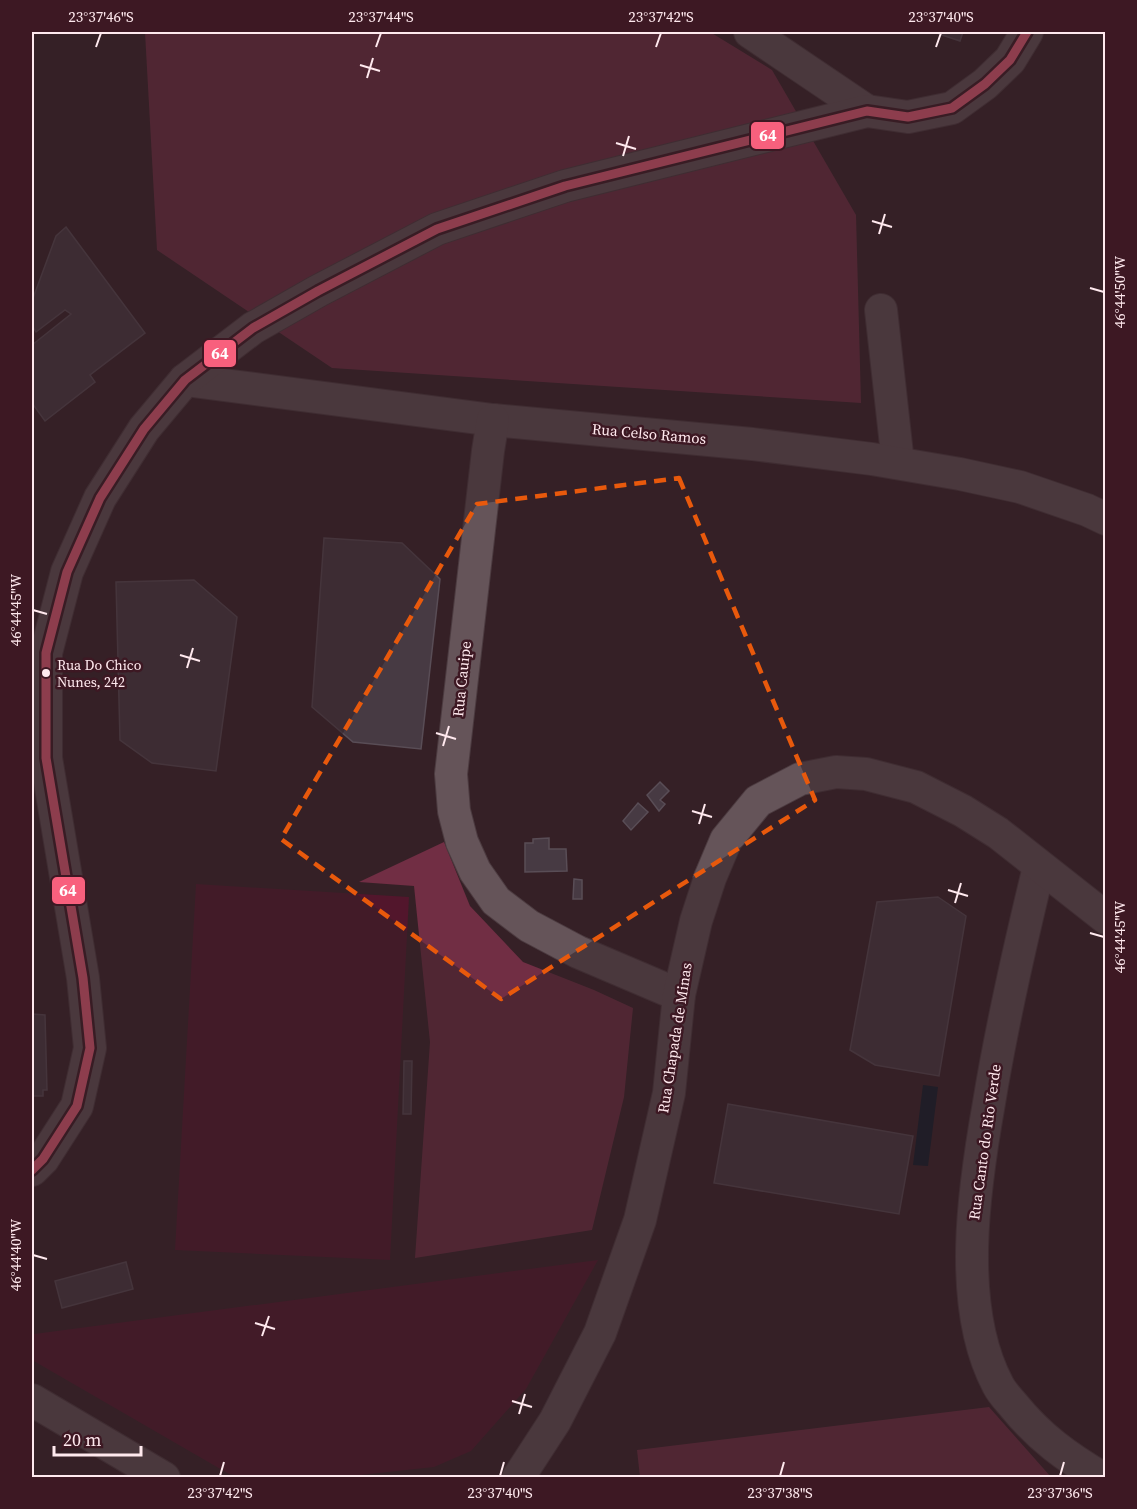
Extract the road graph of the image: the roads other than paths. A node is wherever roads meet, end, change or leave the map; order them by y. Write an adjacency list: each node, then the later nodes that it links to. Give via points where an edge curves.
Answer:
1 (750, 32): 3 (street)
2 (1027, 32): 3 (street, via 1010,60 952,108 908,117)
3 (867, 111): 5 (street, via 565,186 437,229 253,328)
4 (881, 310): 7 (street)
5 (185, 380): 6 (street, Rua Celso Ramos); 12 (street, via 144,429 100,498 67,572 46,653 46,758 83,978 90,1048 77,1106)
6 (493, 420): 7 (street, Rua Celso Ramos, via 752,444); 11 (street, Rua Cauipe, via 451,774 462,842 475,871 496,901 529,926)
7 (898, 463): 8 (street, Rua Celso Ramos)
8 (1100, 507)
9 (1039, 867): 10 (street, Rua Chapada de Minas); 11 (street, Rua Chapada de Minas, via 998,833 916,787 866,774 836,772 800,778 758,801 726,840 696,921); 16 (street, Rua Canto do Rio Verde, via 997,1052 984,1129 974,1224 974,1296 987,1362 999,1388 1033,1429)
10 (1106, 918)
11 (679, 995): 15 (street, Rua Chapada de Minas, via 669,1093 640,1220 600,1333 555,1421)
12 (32, 1170)
13 (32, 1400): 14 (street)
14 (164, 1478)
15 (518, 1478)
16 (1102, 1478)

